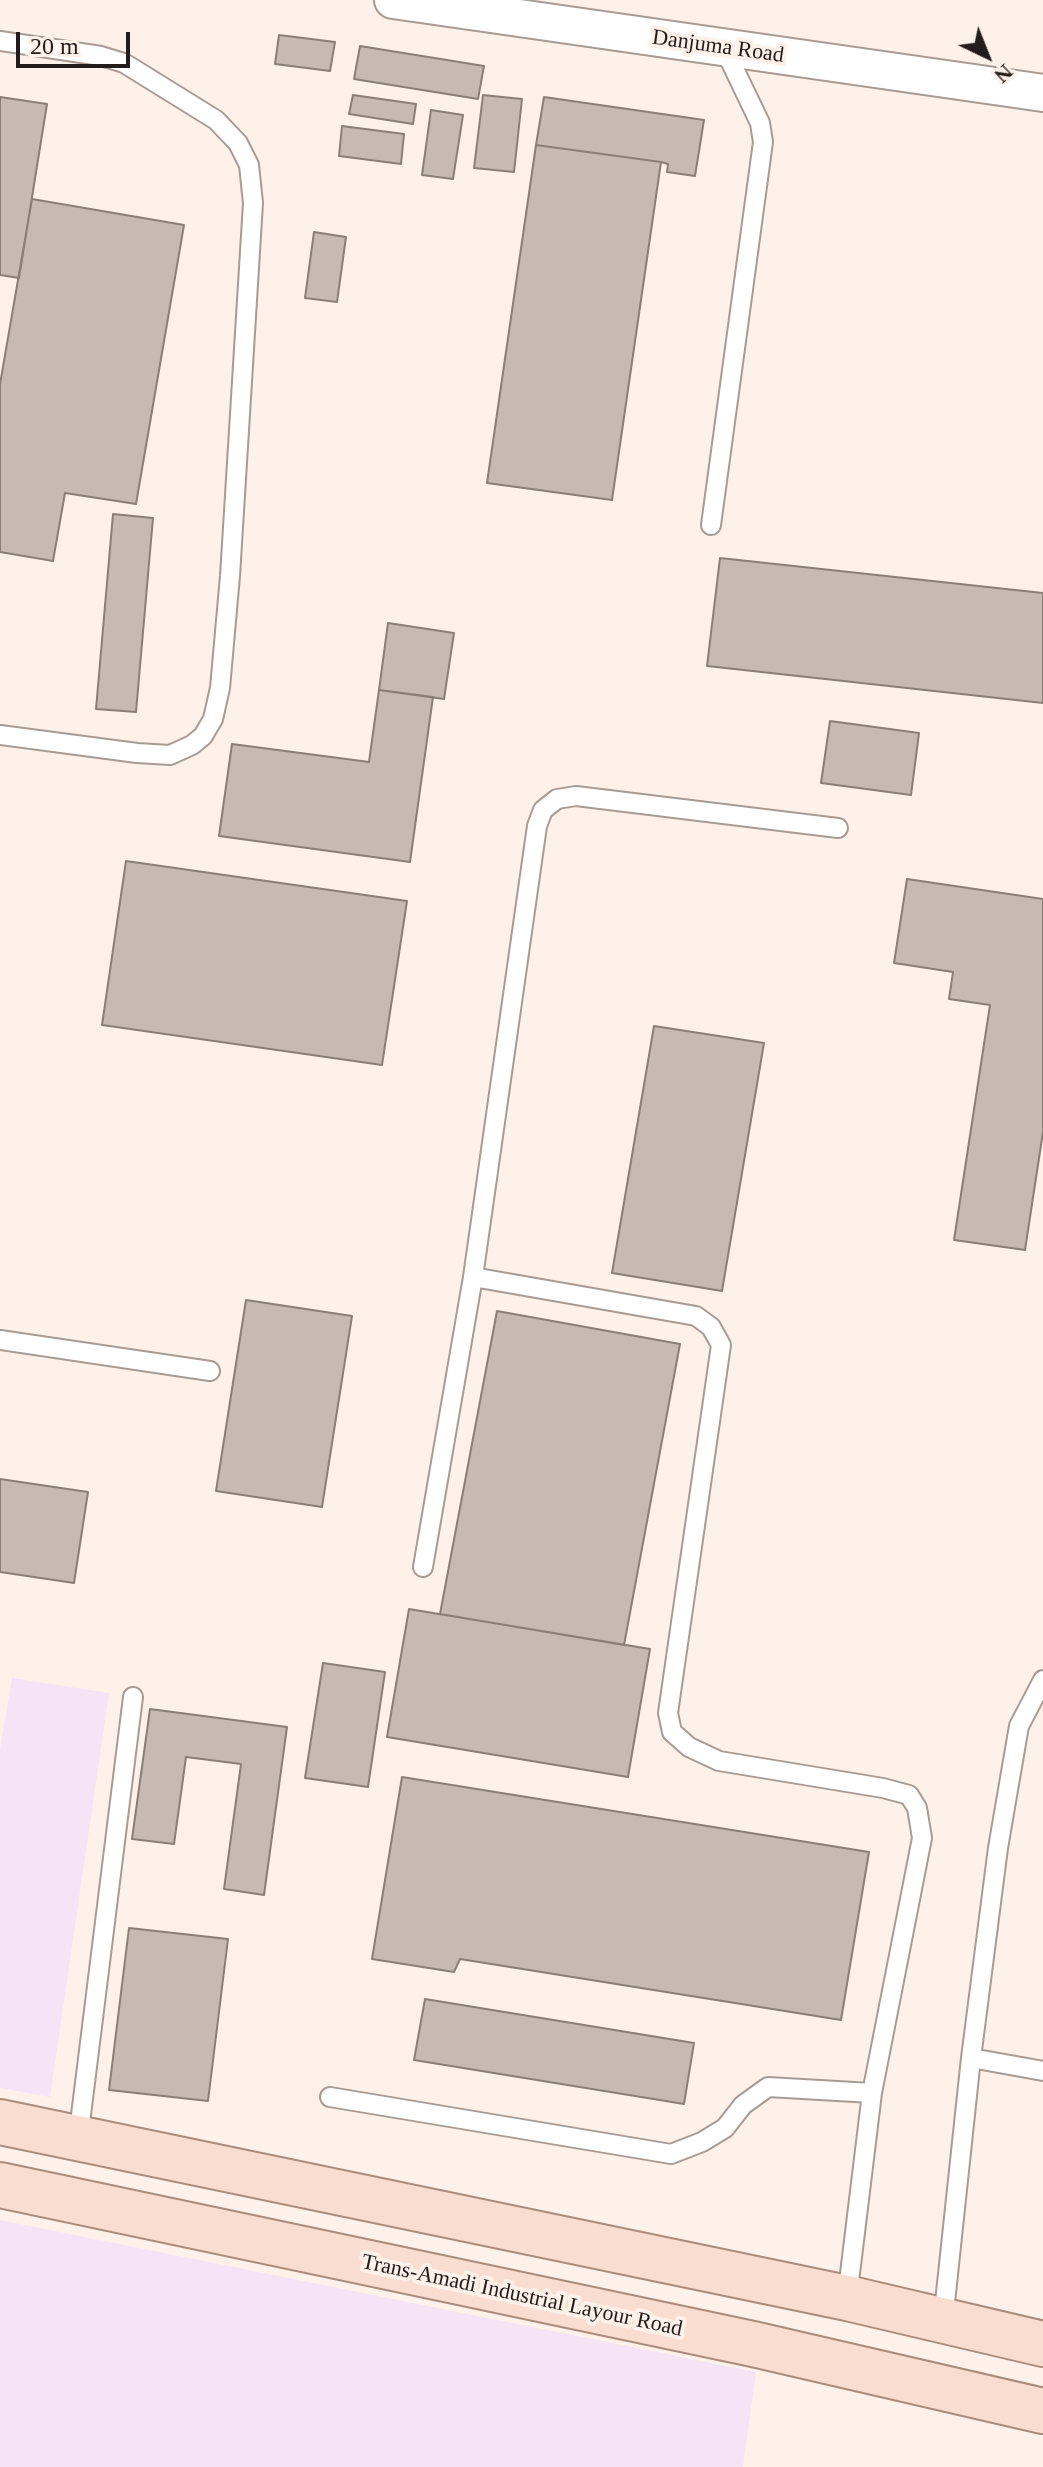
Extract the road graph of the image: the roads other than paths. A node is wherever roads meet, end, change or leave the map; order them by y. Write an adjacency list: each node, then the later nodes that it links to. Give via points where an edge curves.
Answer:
1 (393, 0): 3 (street, Danjuma Road)
2 (0, 41): 6 (lane, via 124,63 216,120 238,143 249,165 253,203 230,576 213,719 203,736 170,755)
3 (724, 48): 4 (street, Danjuma Road); 5 (lane, via 760,123 763,142)
4 (1043, 93)
5 (711, 525)
6 (0, 735)
7 (838, 828): 8 (lane, via 576,796 557,799 543,810)
8 (473, 1277): 11 (lane); 16 (lane, via 696,1316 711,1327 721,1345 668,1713 672,1732 719,1761 883,1788 909,1795 917,1808 922,1838)
9 (0, 1340): 10 (lane)
10 (210, 1371)
11 (423, 1567)
12 (1043, 1680): 14 (lane, via 1019,1726)
13 (133, 1697): 19 (lane)
14 (971, 2058): 15 (lane); 22 (lane)
15 (1043, 2071)
16 (872, 2093): 17 (lane, via 768,2087 743,2105 725,2128 671,2154); 21 (lane)
17 (330, 2097)
18 (0, 2122): 19 (main road)
19 (78, 2139): 21 (main road)
20 (0, 2185): 24 (main road, Trans-Amadi Industrial Layour Road, via 753,2344)
21 (847, 2298): 22 (main road)
22 (943, 2321): 23 (main road)
23 (1043, 2344)
24 (1043, 2411)

